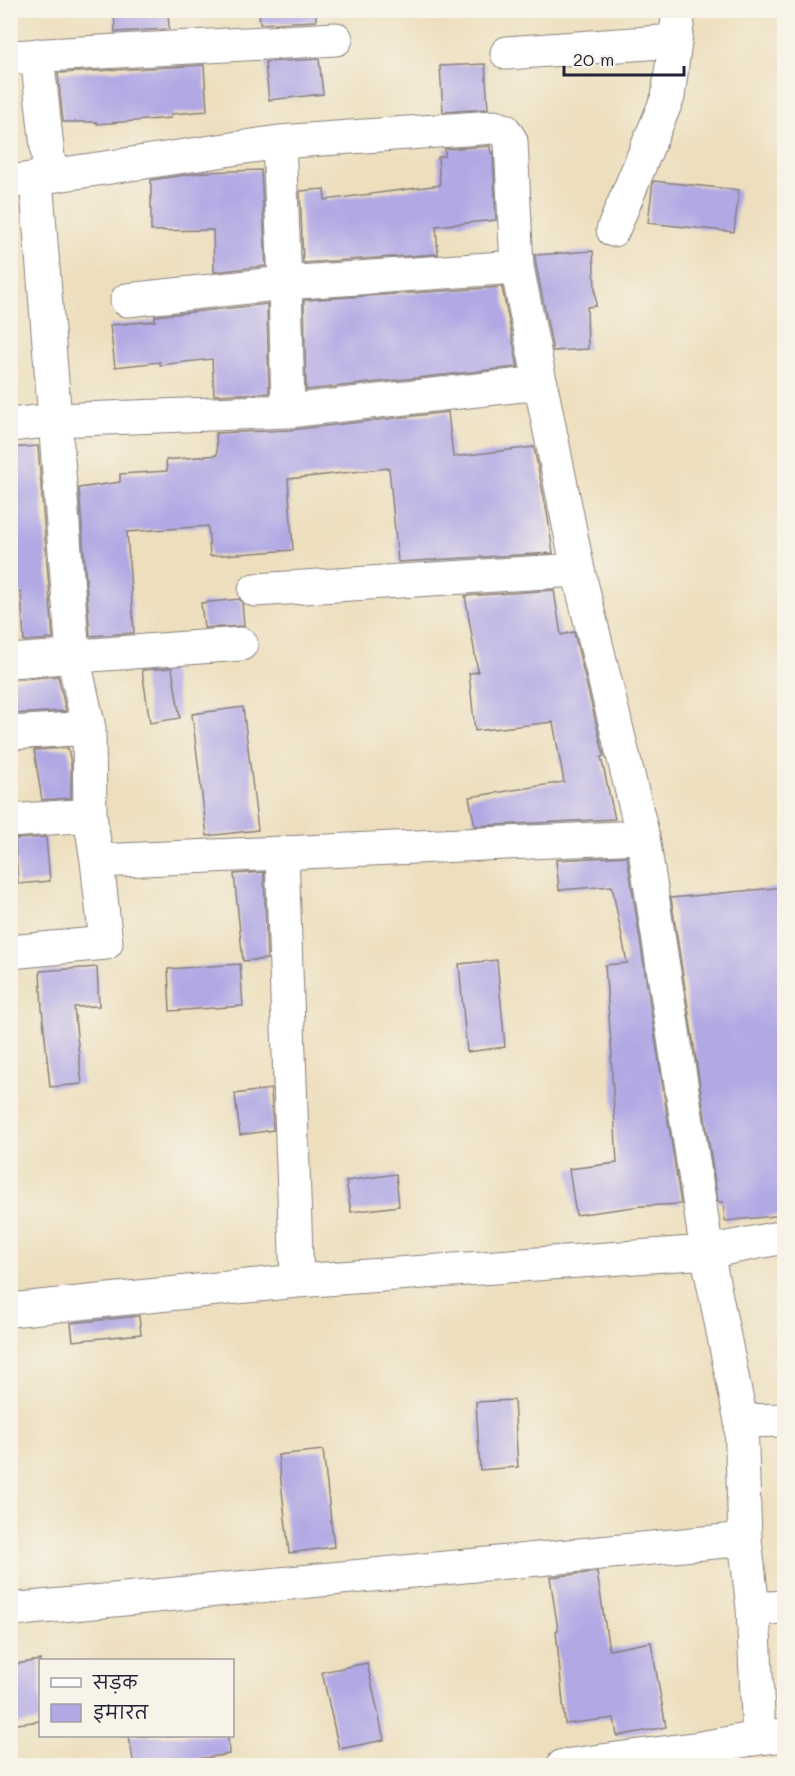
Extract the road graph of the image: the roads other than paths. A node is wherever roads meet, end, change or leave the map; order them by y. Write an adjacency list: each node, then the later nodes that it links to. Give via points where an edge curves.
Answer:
1 (677, 26): 3 (street); 7 (street, via 668,97)
2 (336, 39): 4 (street)
3 (507, 52)
4 (24, 56): 6 (street)
5 (279, 142): 6 (street); 8 (street, via 494,127 504,130 511,141); 9 (street)
6 (32, 178): 13 (street)
7 (613, 230)
8 (517, 267): 9 (street); 11 (street)
9 (285, 283): 10 (street); 12 (street)
10 (127, 300)
11 (541, 383): 12 (street); 15 (street)
12 (288, 411): 13 (street)
13 (55, 420): 14 (street); 18 (street)
14 (10, 426)
15 (578, 570): 16 (street); 24 (street)
16 (255, 590)
17 (241, 644): 18 (street)
18 (73, 656): 19 (street); 20 (street)
19 (10, 661)
20 (89, 728): 21 (street); 22 (street)
21 (10, 733)
22 (90, 815): 23 (street); 26 (street)
23 (10, 821)
24 (643, 837): 25 (street); 29 (street)
25 (282, 854): 26 (street); 30 (street)
26 (97, 861): 27 (street, via 106,943)
27 (10, 951)
28 (784, 1237): 29 (street)
29 (706, 1252): 30 (street); 33 (street)
30 (297, 1281): 31 (street)
31 (10, 1310)
32 (784, 1420): 33 (street)
33 (741, 1421): 34 (street)
34 (745, 1539): 35 (street); 36 (street)
35 (769, 1608): 37 (street)
36 (10, 1610)
37 (772, 1736): 38 (street)
38 (701, 1757): 39 (street)
39 (563, 1766)

